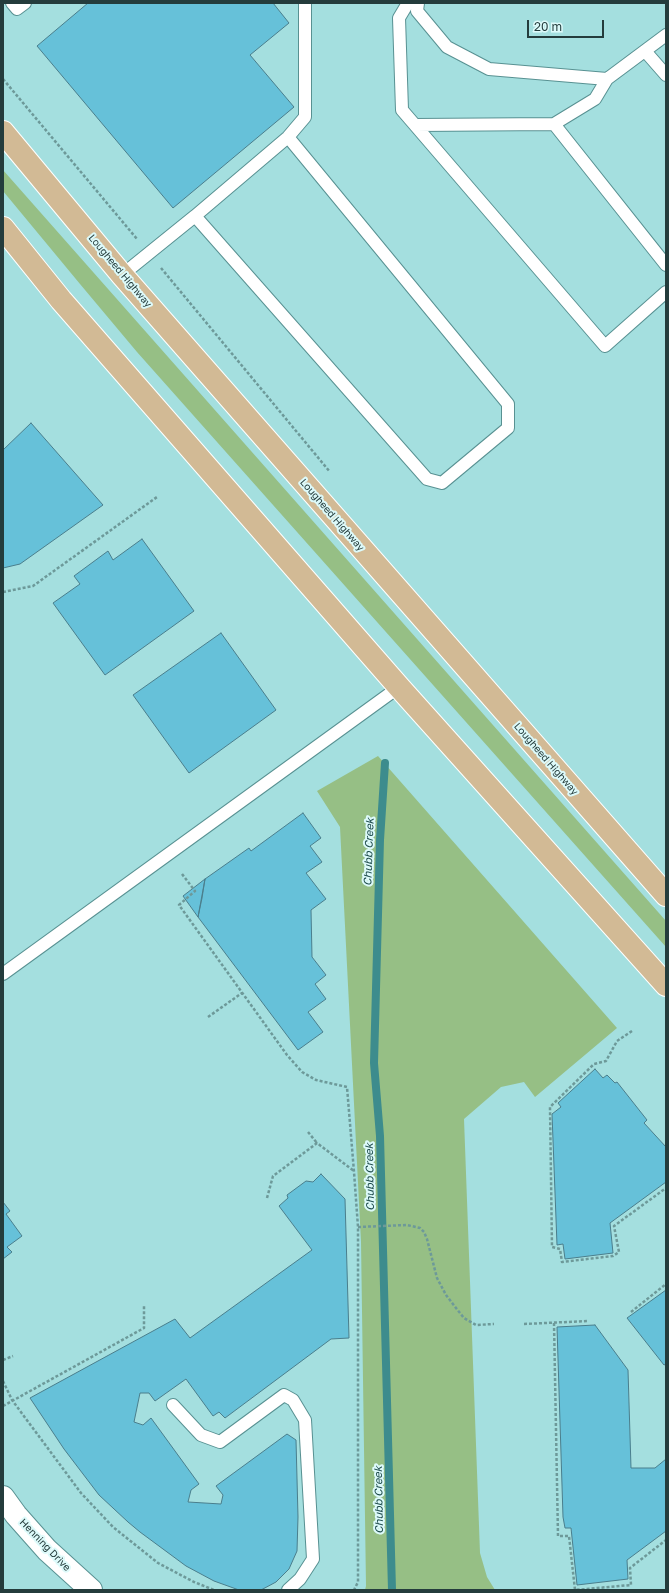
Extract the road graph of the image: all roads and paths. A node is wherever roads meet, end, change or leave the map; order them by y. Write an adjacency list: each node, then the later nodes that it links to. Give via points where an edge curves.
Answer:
1 (12, 3): 2 (lane, via 17,9)
2 (25, 3)
3 (305, 3): 14 (lane, via 305,117)
4 (408, 3): 12 (lane, via 399,18 402,110)
5 (418, 3): 10 (lane, via 417,11 447,47 489,69)
6 (666, 35): 7 (lane)
7 (645, 50): 8 (lane); 10 (lane)
8 (666, 75)
9 (3, 79): 17 (path)
10 (607, 79): 11 (lane, via 595,99)
11 (554, 124): 12 (lane); 18 (lane)
12 (414, 125): 20 (lane, via 605,346)
13 (3, 132): 19 (main road, Lougheed Highway)
14 (288, 137): 15 (lane); 15 (lane, via 508,404 508,428 442,483 426,479)
15 (195, 216): 17 (lane)
16 (3, 228): 24 (main road, via 61,300)
17 (149, 254): 19 (lane); 21 (path)
18 (666, 265)
19 (122, 275): 26 (main road, Lougheed Highway)
20 (666, 292)
21 (334, 476)
22 (157, 497): 23 (path, via 33,586)
23 (3, 592)
24 (400, 687): 27 (lane); 28 (main road)
25 (182, 874): 29 (path, via 195,891 179,905)
26 (666, 895)
27 (3, 974)
28 (666, 985)
29 (242, 993): 30 (path); 34 (path, via 302,1072 316,1080 346,1087)
30 (208, 1017)
31 (632, 1030): 35 (path, via 617,1041 606,1061 594,1064 550,1107 552,1248 560,1249 562,1262 613,1256 619,1252 614,1226)
32 (308, 1132): 33 (path)
33 (317, 1143): 34 (path); 36 (path, via 273,1176)
34 (354, 1172): 37 (path)
35 (666, 1188)
36 (267, 1198)
37 (358, 1227): 43 (path, via 406,1225 420,1228 424,1232 438,1278 456,1308 464,1318 476,1325); 56 (path, via 358,1582)
38 (666, 1284): 40 (path)
39 (144, 1306): 48 (path, via 144,1328)
40 (630, 1312)
41 (588, 1321): 42 (path)
42 (554, 1323): 44 (path); 52 (path, via 558,1536 569,1536 575,1590 631,1585 630,1568)
43 (494, 1324)
44 (524, 1324)
45 (13, 1356): 46 (path)
46 (3, 1360)
47 (3, 1381): 48 (path)
48 (12, 1400): 50 (path); 54 (path, via 81,1493 113,1527 158,1563)
49 (173, 1405): 55 (lane, via 201,1435 220,1442 284,1395 293,1400 305,1420 313,1559 300,1579)
50 (3, 1406)
51 (3, 1497): 53 (street, Henning Drive, via 47,1550)
52 (666, 1540)
53 (91, 1590)
54 (214, 1590)
55 (288, 1590)
56 (354, 1590)

